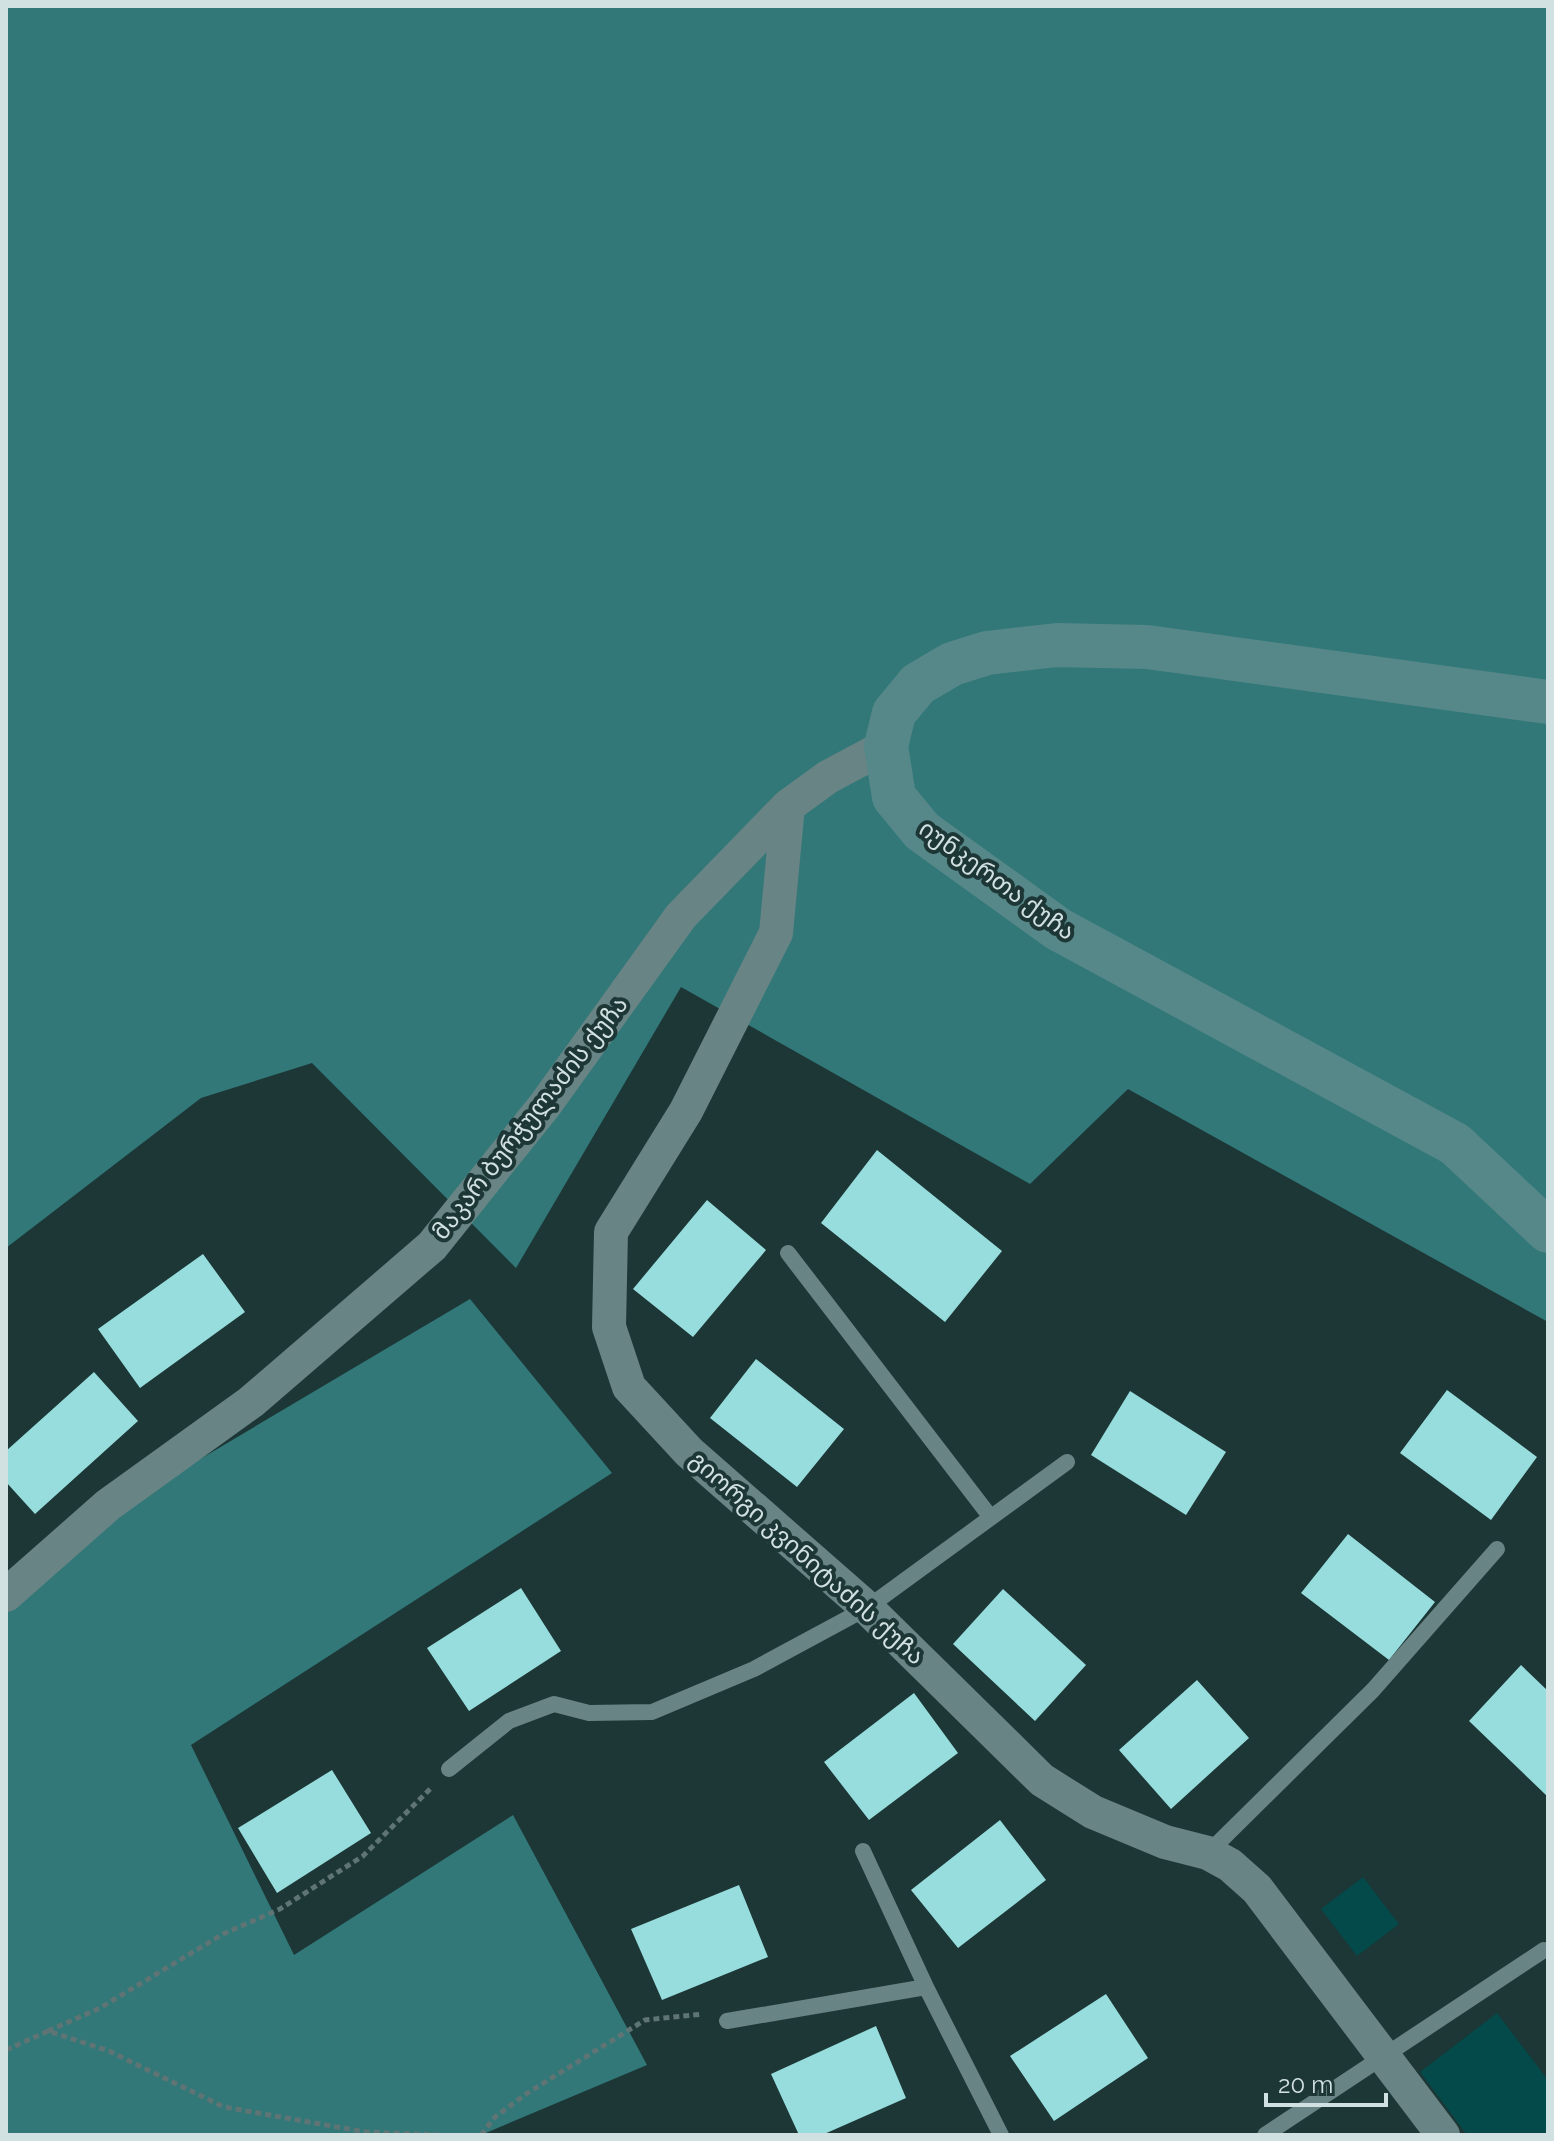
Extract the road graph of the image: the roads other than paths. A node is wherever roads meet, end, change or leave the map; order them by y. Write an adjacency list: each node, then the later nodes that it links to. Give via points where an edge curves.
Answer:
1 (1548, 702): 2 (main road, იუნკერთა ქუჩა, via 1147,647 1057,645 987,653 952,664 918,684 894,713)
2 (886, 746): 3 (street, მაკარ ბურჭულაძის ქუჩა); 4 (main road, იუნკერთა ქუჩა, via 894,797 922,831 1058,929 1455,1144)
3 (788, 806): 9 (street, მაკარ ბურჭულაძის ქუჩა, via 681,916 545,1105 432,1246 251,1402 108,1505); 10 (street, გიორგი კვინიტაძის ქუჩა, via 776,933 686,1111 611,1232 609,1327 629,1387 689,1452)
4 (1548, 1231)
5 (788, 1253): 7 (lane)
6 (1067, 1462): 7 (lane)
7 (989, 1515): 10 (lane)
8 (1497, 1549): 13 (lane, via 1373,1690)
9 (6, 1595)
10 (867, 1608): 11 (lane, via 754,1669 652,1712 589,1713 554,1704 509,1721); 13 (street, გიორგი კვინიტაძის ქუჩა, via 1042,1780 1093,1812 1165,1842)
11 (449, 1769)
12 (863, 1851): 15 (lane)
13 (1208, 1853): 17 (street, გიორგი კვინიტაძის ქუჩა, via 1257,1889)
14 (1544, 1950): 17 (lane)
15 (926, 1987): 16 (lane); 18 (lane)
16 (727, 2021)
17 (1385, 2054): 19 (lane); 20 (street, გიორგი კვინიტაძის ქუჩა)
18 (1001, 2135)
19 (1265, 2135)
20 (1443, 2135)

